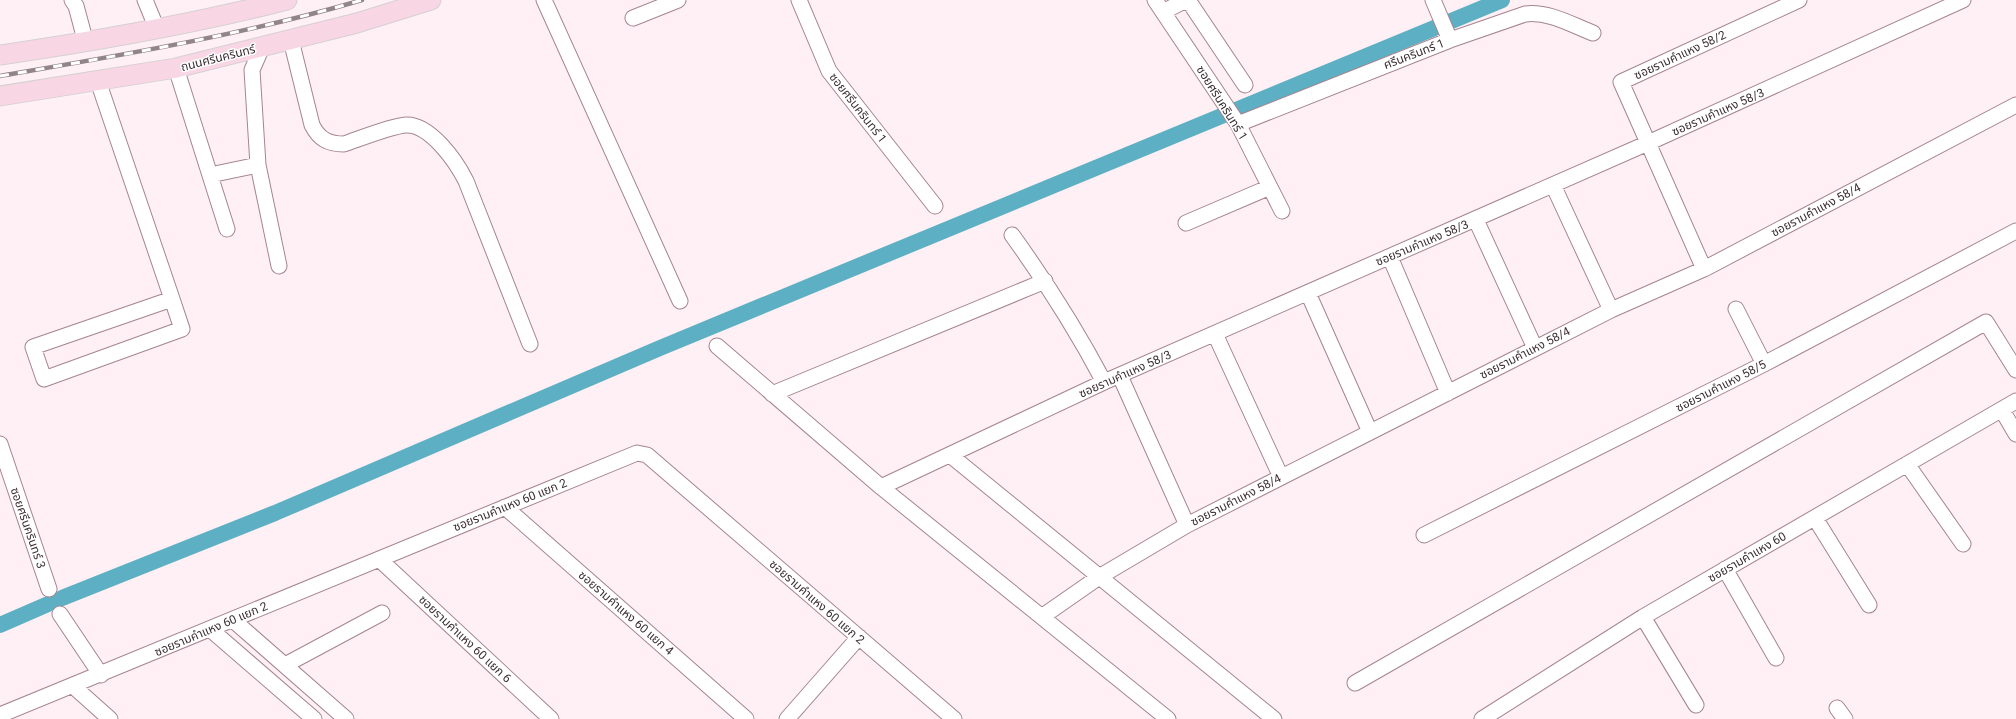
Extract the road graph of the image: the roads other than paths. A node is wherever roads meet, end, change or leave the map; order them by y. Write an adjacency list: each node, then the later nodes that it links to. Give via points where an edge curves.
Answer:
1 (72, 0): 17 (street)
2 (145, 0): 13 (street)
3 (287, 0): 13 (main road)
4 (544, 0): 44 (street)
5 (678, 0): 12 (street)
6 (799, 0): 31 (street, ซอยศรีนครินทร์ 1, via 829,71)
7 (1799, 0): 26 (street, ซอยรามคำแหง 58/2, via 1621,82)
8 (1963, 0): 26 (street, ซอยรามคำแหง 58/3)
9 (427, 1): 15 (main road, ถนนศรีนครินทร์)
10 (1159, 6): 22 (street, via 1190,3); 25 (street, ซอยศรีนครินทร์ 1)
11 (1436, 7): 16 (street)
12 (633, 18)
13 (157, 29): 17 (main road)
14 (1593, 33): 16 (street, ศรีนครินทร์ 1, via 1545,14 1536,13 1513,18)
15 (290, 40): 18 (main road, ถนนศรีนครินทร์); 48 (street, via 312,124 316,134 324,141 344,144 405,125 417,126 436,140 454,160 466,181)
16 (1450, 40): 25 (street, ศรีนครินทร์ 1)
17 (86, 43): 19 (main road)
18 (262, 47): 20 (main road, ถนนศรีนครินทร์); 27 (street, via 252,70)
19 (0, 55)
20 (176, 68): 21 (main road, ถนนศรีนครินทร์); 28 (street)
21 (98, 81): 23 (main road, ถนนศรีนครินทร์); 43 (street)
22 (1245, 86)
23 (0, 96)
24 (2016, 105): 40 (street, ซอยรามคำแหง 58/4)
25 (1236, 120): 30 (street, ซอยศรีนครินทร์ 1)
26 (1648, 143): 29 (street, ซอยรามคำแหง 58/3); 40 (street)
27 (258, 165): 28 (street); 39 (street)
28 (210, 175): 35 (street)
29 (1553, 185): 33 (street, ซอยรามคำแหง 58/3); 46 (street)
30 (1270, 187): 32 (street, ซอยศรีนครินทร์ 1); 34 (street)
31 (935, 206)
32 (1282, 211)
33 (1476, 220): 38 (street, ซอยรามคำแหง 58/3); 50 (street)
34 (1186, 223)
35 (227, 229)
36 (2016, 231): 51 (street, ซอยรามคำแหง 58/5)
37 (1012, 235): 41 (street)
38 (1390, 257): 42 (street, ซอยรามคำแหง 58/3); 55 (street)
39 (278, 266)
40 (1704, 269): 46 (street, ซอยรามคำแหง 58/4)
41 (1045, 281): 54 (street); 56 (street)
42 (1308, 293): 47 (street, ซอยรามคำแหง 58/3); 59 (street)
43 (172, 299): 43 (street, via 182,329 44,378 33,347)
44 (680, 301)
45 (1736, 309): 51 (street)
46 (1611, 310): 50 (street, ซอยรามคำแหง 58/4)
47 (1215, 334): 53 (street, ซอยรามคำแหง 58/3); 64 (street)
48 (530, 344)
49 (717, 346): 56 (street)
50 (1535, 348): 55 (street, ซอยรามคำแหง 58/4)
51 (1764, 364): 69 (street, ซอยรามคำแหง 58/5)
52 (2016, 370): 86 (street, via 1986,322)
53 (1120, 376): 54 (street, ซอยรามคำแหง 58/3); 68 (street)
54 (1104, 382): 62 (street, ซอยรามคำแหง 58/3)
55 (1448, 393): 59 (street, ซอยรามคำแหง 58/4)
56 (772, 394): 65 (street)
57 (2016, 401): 58 (street, ซอยรามคำแหง 60)
58 (2002, 410): 60 (street); 63 (street, ซอยรามคำแหง 60)
59 (1370, 432): 64 (street, ซอยรามคำแหง 58/4)
60 (2016, 434)
61 (0, 444): 74 (street, ซอยศรีนครินทร์ 3)
62 (950, 454): 65 (street, ซอยรามคำแหง 58/3); 73 (street)
63 (1908, 464): 67 (street, ซอยรามคำแหง 60); 70 (street)
64 (1281, 477): 68 (street, ซอยรามคำแหง 58/4)
65 (881, 486): 78 (street)
66 (505, 507): 71 (street, ซอยรามคำแหง 60 แยก 2); 82 (street, ซอยรามคำแหง 60 แยก 2, via 637,453 647,455); 94 (street, ซอยรามคำแหง 60 แยก 4)
67 (1815, 518): 72 (street, ซอยรามคำแหง 60); 75 (street)
68 (1187, 525): 73 (street, ซอยรามคำแหง 58/4)
69 (1424, 535)
70 (1963, 544)
71 (379, 559): 80 (street, ซอยรามคำแหง 60 แยก 2); 93 (street, ซอยรามคำแหง 60 แยก 6)
72 (1725, 569): 79 (street, ซอยรามคำแหง 60); 83 (street)
73 (1099, 577): 78 (street, ซอยรามคำแหง 58/4); 98 (street)
74 (49, 590)
75 (1869, 605)
76 (382, 613): 84 (street)
77 (60, 614): 85 (street)
78 (1043, 616): 97 (street)
79 (1643, 617): 88 (street); 99 (street, ซอยรามคำแหง 60)
80 (233, 620): 81 (street, ซอยรามคำแหง 60 แยก 2); 84 (street)
81 (210, 629): 85 (street, ซอยรามคำแหง 60 แยก 2); 92 (street)
82 (859, 637): 95 (street); 96 (street, ซอยรามคำแหง 60 แยก 2)
83 (1776, 658)
84 (285, 665): 90 (street)
85 (101, 674): 87 (street, ซอยรามคำแหง 60 แยก 2)
86 (1355, 683)
87 (73, 686): 89 (street, ซอยรามคำแหง 60 แยก 2); 91 (street)
88 (1696, 705)
89 (0, 715)
90 (344, 718)
91 (110, 719)
92 (314, 719)
93 (551, 719)
94 (746, 719)
95 (787, 719)
96 (954, 719)
97 (1168, 719)
98 (1274, 719)
99 (1482, 719)

